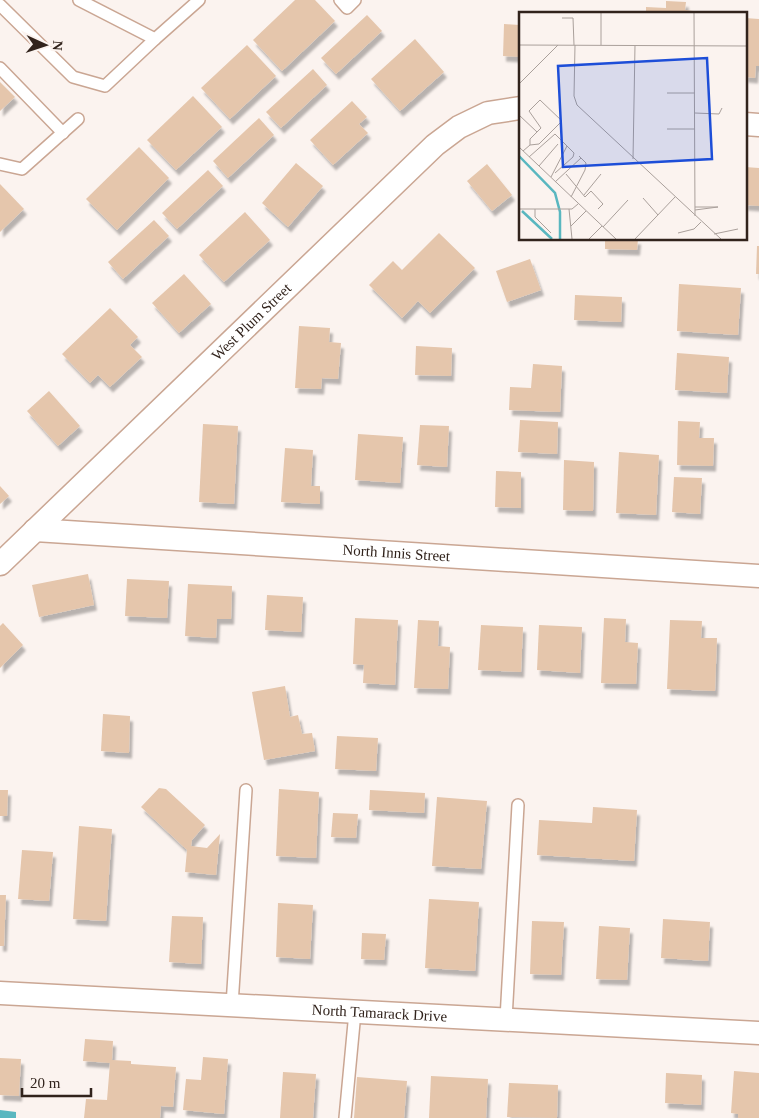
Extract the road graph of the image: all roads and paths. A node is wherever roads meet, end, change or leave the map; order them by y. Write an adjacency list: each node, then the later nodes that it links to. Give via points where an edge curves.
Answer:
1 (79, 0): 6 (lane)
2 (199, 0): 6 (lane)
3 (340, 0): 4 (lane, via 347,8)
4 (355, 0)
5 (0, 5): 6 (lane, via 73,77 104,86)
6 (155, 39)
7 (0, 68): 12 (lane)
8 (519, 108): 14 (street, West Plum Street, via 488,113 459,127 435,145)
9 (78, 120): 12 (lane)
10 (746, 124): 11 (street)
11 (759, 125)
12 (63, 133): 13 (lane, via 22,169)
13 (0, 164)
14 (35, 530): 15 (street, West Plum Street); 16 (street, North Innis Street)
15 (0, 564)
16 (759, 576)
17 (246, 790): 20 (lane)
18 (518, 805): 22 (lane)
19 (0, 993): 20 (street, North Tamarack Drive)
20 (232, 1005): 21 (street, North Tamarack Drive)
21 (355, 1012): 22 (street, North Tamarack Drive); 24 (lane)
22 (506, 1020): 23 (street, North Tamarack Drive)
23 (759, 1033)
24 (345, 1118)

